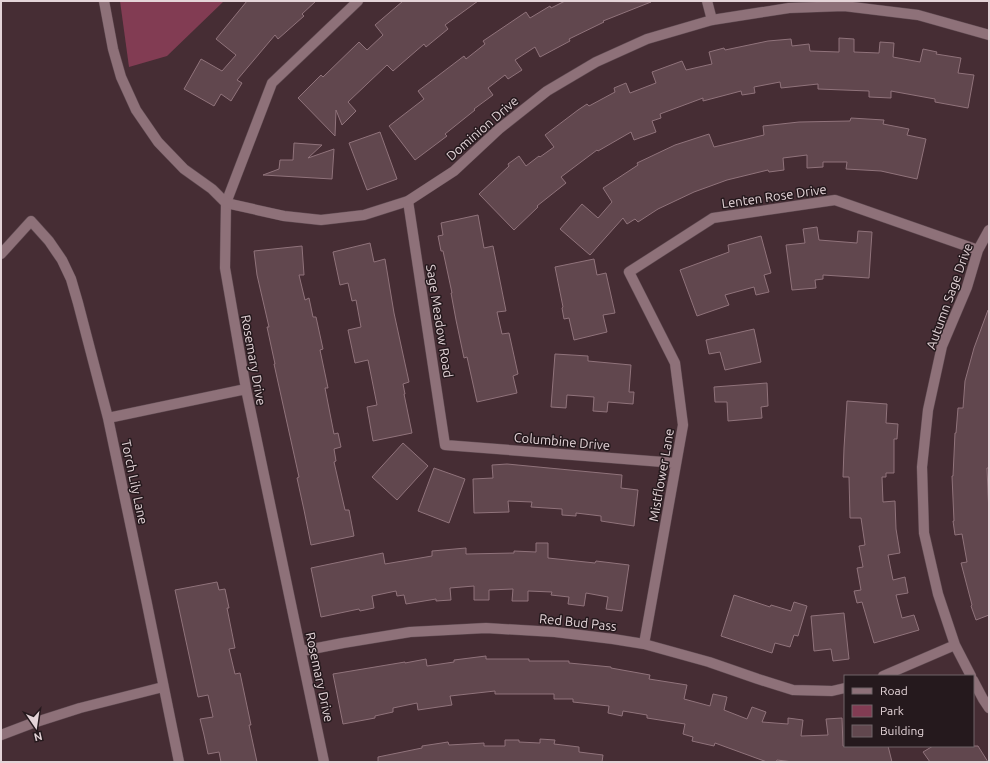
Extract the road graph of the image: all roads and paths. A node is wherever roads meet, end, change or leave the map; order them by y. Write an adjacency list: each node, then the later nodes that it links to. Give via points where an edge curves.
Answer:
1 (104, 1): 7 (street, via 121,77 136,110 158,142 184,169 212,189)
2 (358, 1): 7 (street, Rosemary Drive, via 272,83)
3 (707, 1): 4 (street)
4 (712, 20): 5 (street, Dominion Drive, via 789,8 844,6 918,15); 6 (street, Dominion Drive, via 647,39 596,62 547,92 499,129 454,170)
5 (989, 35)
6 (408, 201): 7 (street, Dominion Drive, via 364,215 321,220 284,216); 14 (street, Sage Meadow Road)
7 (226, 203): 12 (street, Rosemary Drive, via 225,268)
8 (989, 230): 9 (street, Autumn Sage Drive)
9 (978, 250): 11 (street, Lenten Rose Drive, via 835,200 713,218); 17 (street, Autumn Sage Drive, via 967,286 942,346 928,410 922,467 924,533 938,594)
10 (1, 254): 13 (street, Torch Lily Lane, via 32,221 62,260 78,303)
11 (629, 272): 15 (street, Mistflower Lane, via 675,363 683,425)
12 (246, 389): 13 (street); 18 (street, Rosemary Drive)
13 (108, 418): 22 (street, Torch Lily Lane)
14 (445, 445): 15 (street, Columbine Drive)
15 (676, 464): 16 (street, Mistflower Lane)
16 (644, 644): 18 (street, Red Bud Pass, via 555,632 486,628 410,632); 23 (street, Red Bud Pass, via 793,690 832,691)
17 (955, 645): 19 (street); 20 (street, Autumn Sage Drive)
18 (302, 651): 27 (street, Rosemary Drive)
19 (885, 675)
20 (970, 675)
21 (974, 682): 24 (street)
22 (163, 686): 25 (street, via 80,708); 26 (street, Torch Lily Lane)
23 (844, 688)
24 (989, 708)
25 (1, 735)
26 (178, 762)
27 (324, 762)

